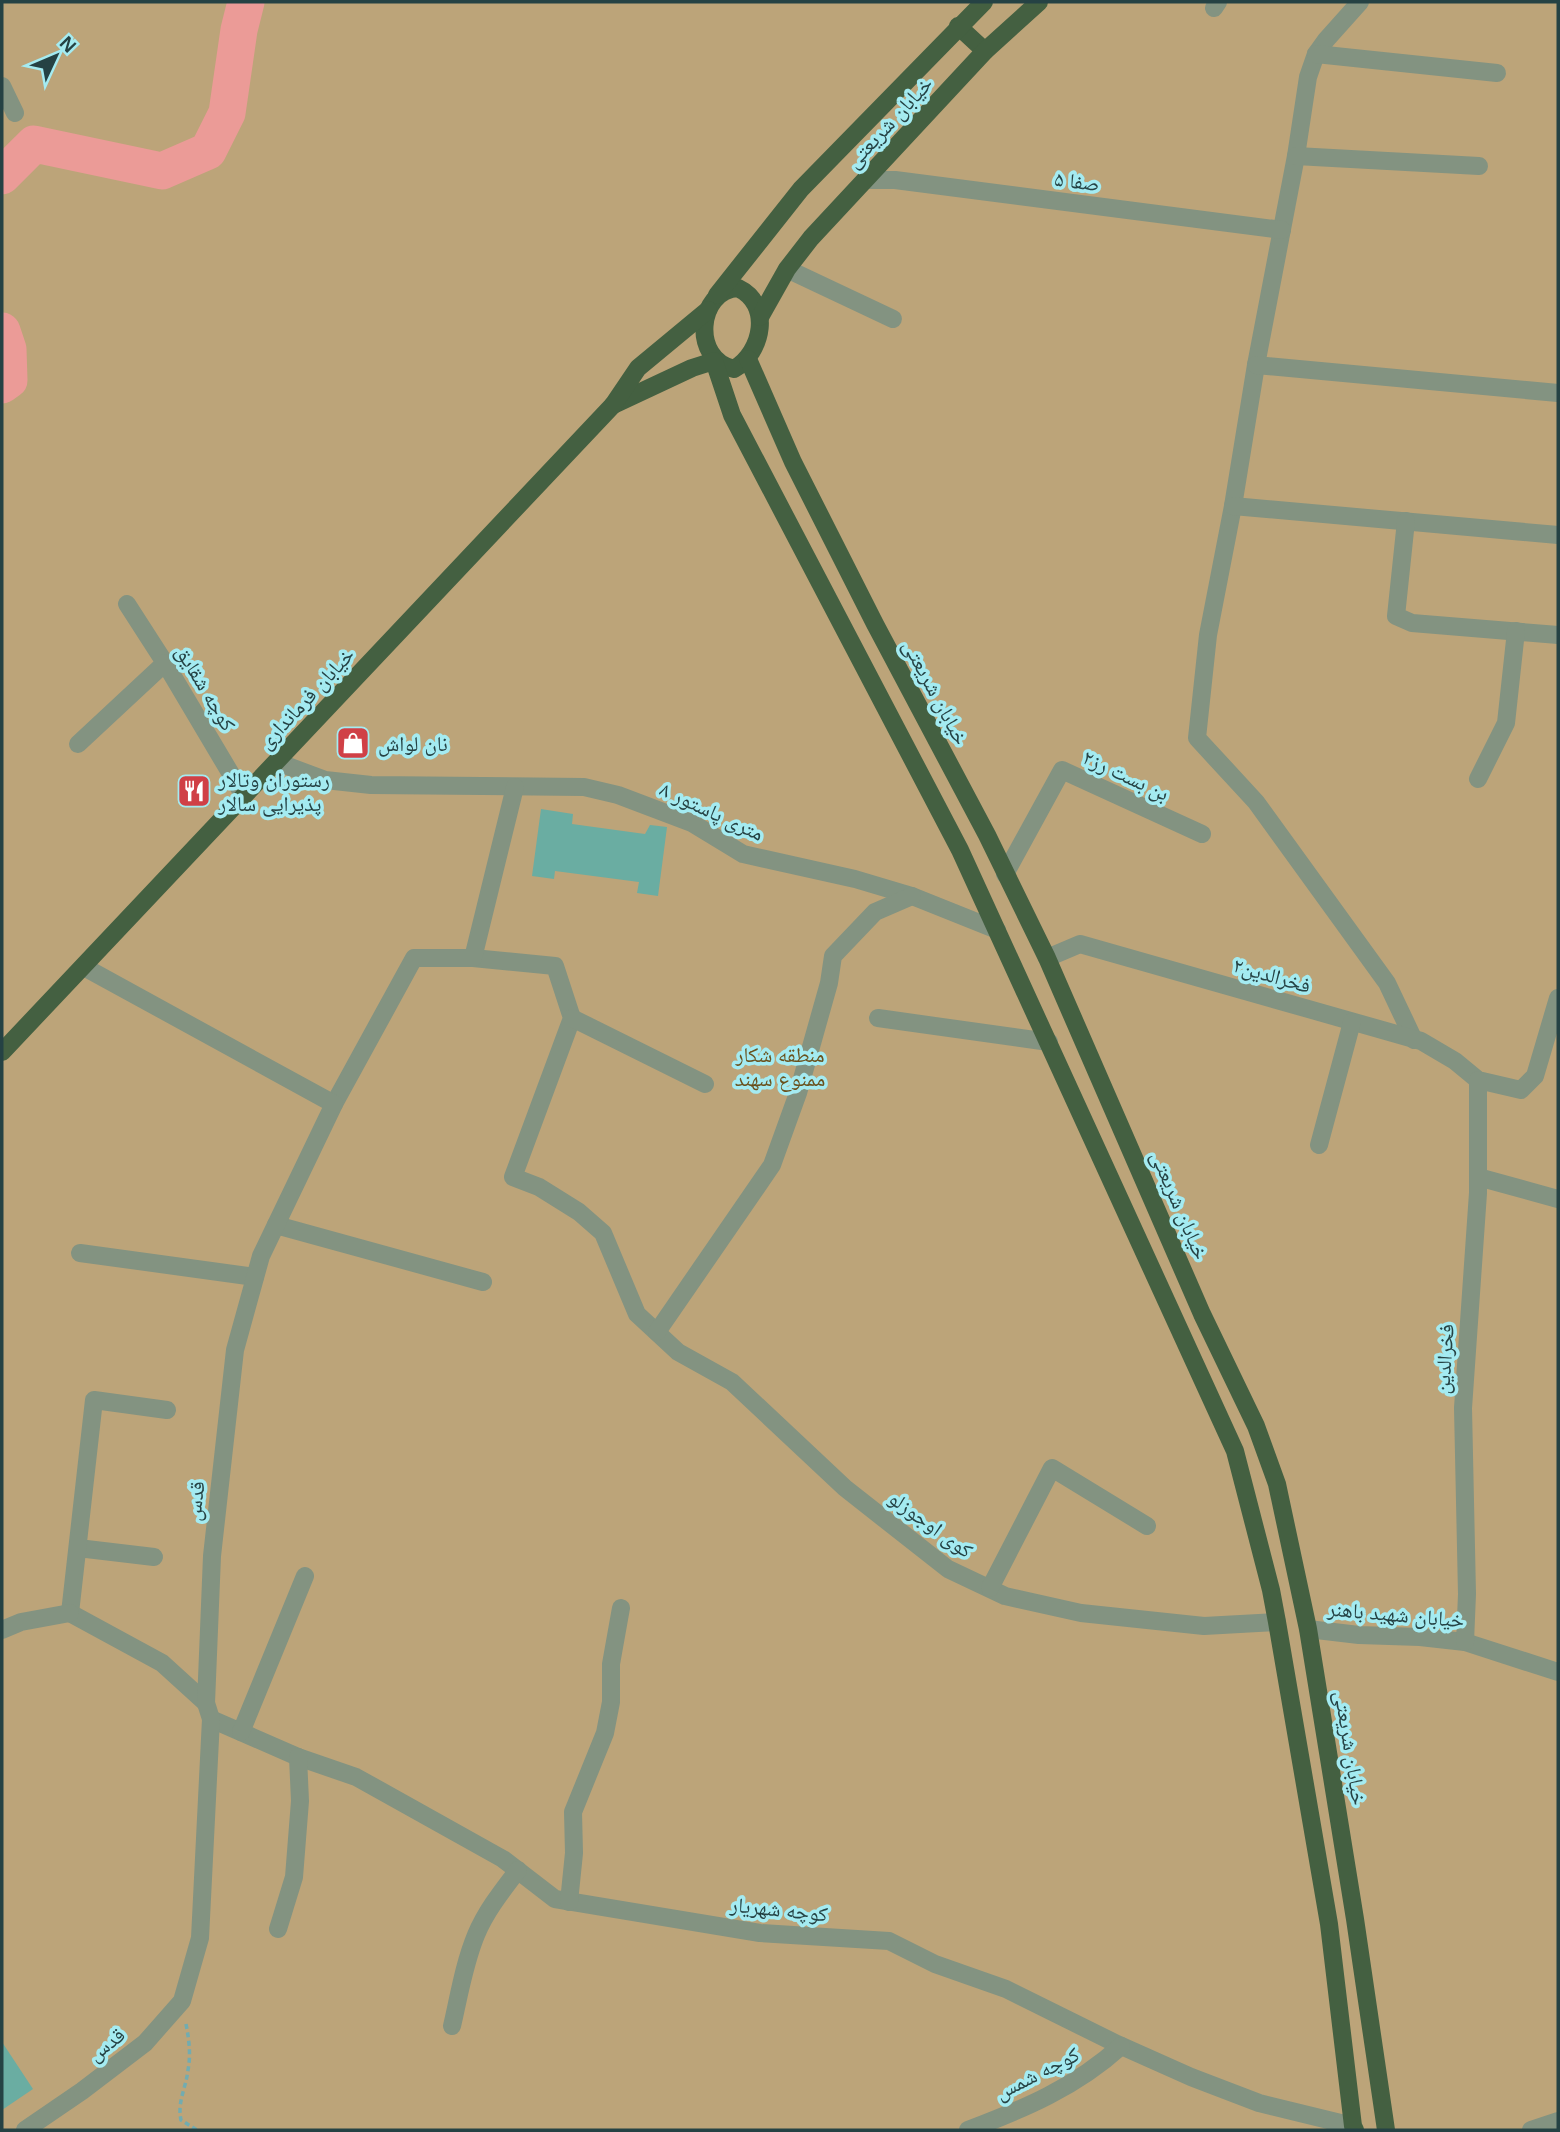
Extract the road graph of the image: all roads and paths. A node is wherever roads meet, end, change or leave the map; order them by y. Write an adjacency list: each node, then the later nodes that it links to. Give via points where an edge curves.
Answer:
1 (984, 2): 4 (main road, خیابان شریعتی)
2 (1039, 2): 5 (main road, خیابان شریعتی)
3 (1360, 2): 6 (street)
4 (958, 26): 5 (main road); 15 (main road, خیابان شریعتی, via 801,189)
5 (985, 51): 12 (main road, خیابان شریعتی)
6 (1317, 54): 7 (street); 10 (street, via 1308,77)
7 (1497, 73)
8 (2, 86): 9 (street)
9 (15, 113)
10 (1296, 156): 11 (street); 13 (street)
11 (1479, 166)
12 (866, 180): 13 (street, صفا ۵); 14 (main road, خیابان شریعتی)
13 (1282, 230): 20 (street)
14 (787, 269): 16 (main road, خیابان شریعتی); 17 (street)
15 (713, 303): 16 (main road, via 729,288 738,288 758,306); 19 (main road, via 705,340); 22 (main road, خیابان فرمانداری, via 638,368)
16 (760, 317): 18 (main road)
17 (893, 319)
18 (748, 359): 19 (main road, via 734,369); 23 (main road, خیابان شریعتی)
19 (714, 361): 22 (main road, خیابان فرمانداری); 24 (main road, via 732,415)
20 (1256, 365): 21 (street); 25 (street)
21 (1558, 393)
22 (613, 405): 33 (main road, خیابان فرمانداری)
23 (793, 463): 24 (main road); 38 (main road, خیابان شریعتی)
24 (764, 476): 40 (main road, via 961,850)
25 (1233, 506): 26 (street); 48 (street, via 1208,635 1197,738 1256,802 1387,983)
26 (1406, 521): 27 (street); 29 (street, via 1396,616 1412,623)
27 (1558, 535)
28 (127, 604): 31 (street, کوچه شقایق)
29 (1516, 631): 30 (street); 34 (street, via 1506,723)
30 (1558, 635)
31 (165, 663): 32 (street); 36 (street, کوچه شقایق)
32 (78, 744)
33 (277, 762): 35 (street, ۸ متری پاستور, via 325,780 371,785); 36 (main road, خیابان فرمانداری)
34 (1478, 779)
35 (514, 787): 39 (street, ۸ متری پاستور, via 584,787 618,795 692,822 743,854); 41 (street)
36 (244, 796): 43 (main road, خیابان فرمانداری)
37 (1202, 834): 38 (street, بن بست رز۲, via 1062,770)
38 (1005, 874): 42 (main road, خیابان شریعتی)
39 (912, 896): 40 (street, ۸ متری پاستور); 63 (street, via 875,912 833,956 798,1093 772,1165)
40 (997, 930): 49 (main road)
41 (473, 958): 45 (street, via 555,965); 53 (street, قدس, via 414,958)
42 (1046, 958): 47 (street, فخرالدین۲, via 1080,944); 56 (main road, خیابان شریعتی)
43 (83, 967): 50 (main road, خیابان فرمانداری); 53 (street)
44 (1558, 998): 51 (street, via 1535,1076 1521,1090)
45 (572, 1018): 52 (street); 63 (street, کوی اوجوزلو, via 513,1177 539,1187 603,1233 636,1314)
46 (878, 1018): 49 (street)
47 (1352, 1022): 48 (street, فخرالدین۲); 54 (street)
48 (1414, 1040): 51 (street, فخرالدین۲, via 1455,1061)
49 (1049, 1042): 58 (main road)
50 (2, 1052)
51 (1478, 1080): 55 (street, فخرالدین)
52 (705, 1084)
53 (334, 1104): 59 (street, قدس)
54 (1320, 1145)
55 (1478, 1177): 57 (street); 75 (street, فخرالدین, via 1463,1408)
56 (1150, 1191): 58 (main road); 73 (main road, خیابان شریعتی, via 1256,1426 1277,1484)
57 (1558, 1199)
58 (1121, 1202): 72 (main road, via 1235,1451)
59 (276, 1225): 61 (street, قدس); 62 (street)
60 (80, 1253): 61 (street)
61 (256, 1277): 77 (street, قدس, via 235,1350 225,1432 212,1556)
62 (483, 1282)
63 (657, 1332): 69 (street, کوی اوجوزلو, via 678,1352 733,1382 845,1488 948,1569)
64 (167, 1410): 66 (street, via 94,1400)
65 (1147, 1526): 69 (street, via 1052,1468)
66 (78, 1548): 67 (street); 71 (street)
67 (154, 1557)
68 (305, 1576): 78 (street)
69 (990, 1588): 72 (street, کوی اوجوزلو, via 1005,1596 1081,1613 1204,1626)
70 (621, 1608): 81 (street, via 605,1733 573,1812)
71 (70, 1613): 74 (street); 77 (street, کوچه شهریار, via 162,1663)
72 (1277, 1622): 88 (main road, via 1329,1924)
73 (1308, 1629): 75 (street, خیابان شهید باهنر); 92 (main road, خیابان شریعتی)
74 (2, 1630)
75 (1465, 1642): 76 (street, خیابان شهید باهنر)
76 (1558, 1672)
77 (209, 1711): 78 (street, کوچه شهریار); 83 (street, قدس, via 200,1938)
78 (241, 1732): 79 (street, کوچه شهریار)
79 (298, 1758): 80 (street, کوچه شهریار, via 356,1777); 82 (street, via 295,1877)
80 (518, 1870): 81 (street, کوچه شهریار, via 555,1899); 84 (street, via 476,1935)
81 (569, 1902): 85 (street, کوچه شهریار, via 760,1933 889,1941 935,1964 1006,1989)
82 (278, 1929)
83 (182, 2001): 89 (street, قدس, via 145,2043); 90 (path, via 189,2069 178,2109 181,2120)
84 (452, 2026)
85 (1121, 2046): 87 (street, کوچه شمس, via 1081,2079); 88 (street, کوچه شهریار, via 1259,2103)
86 (1558, 2121): 93 (street)
87 (1004, 2124): 91 (street, کوچه شمس)
88 (1354, 2128)
89 (25, 2130)
90 (197, 2130)
91 (968, 2130)
92 (1386, 2130)
93 (1531, 2130)

